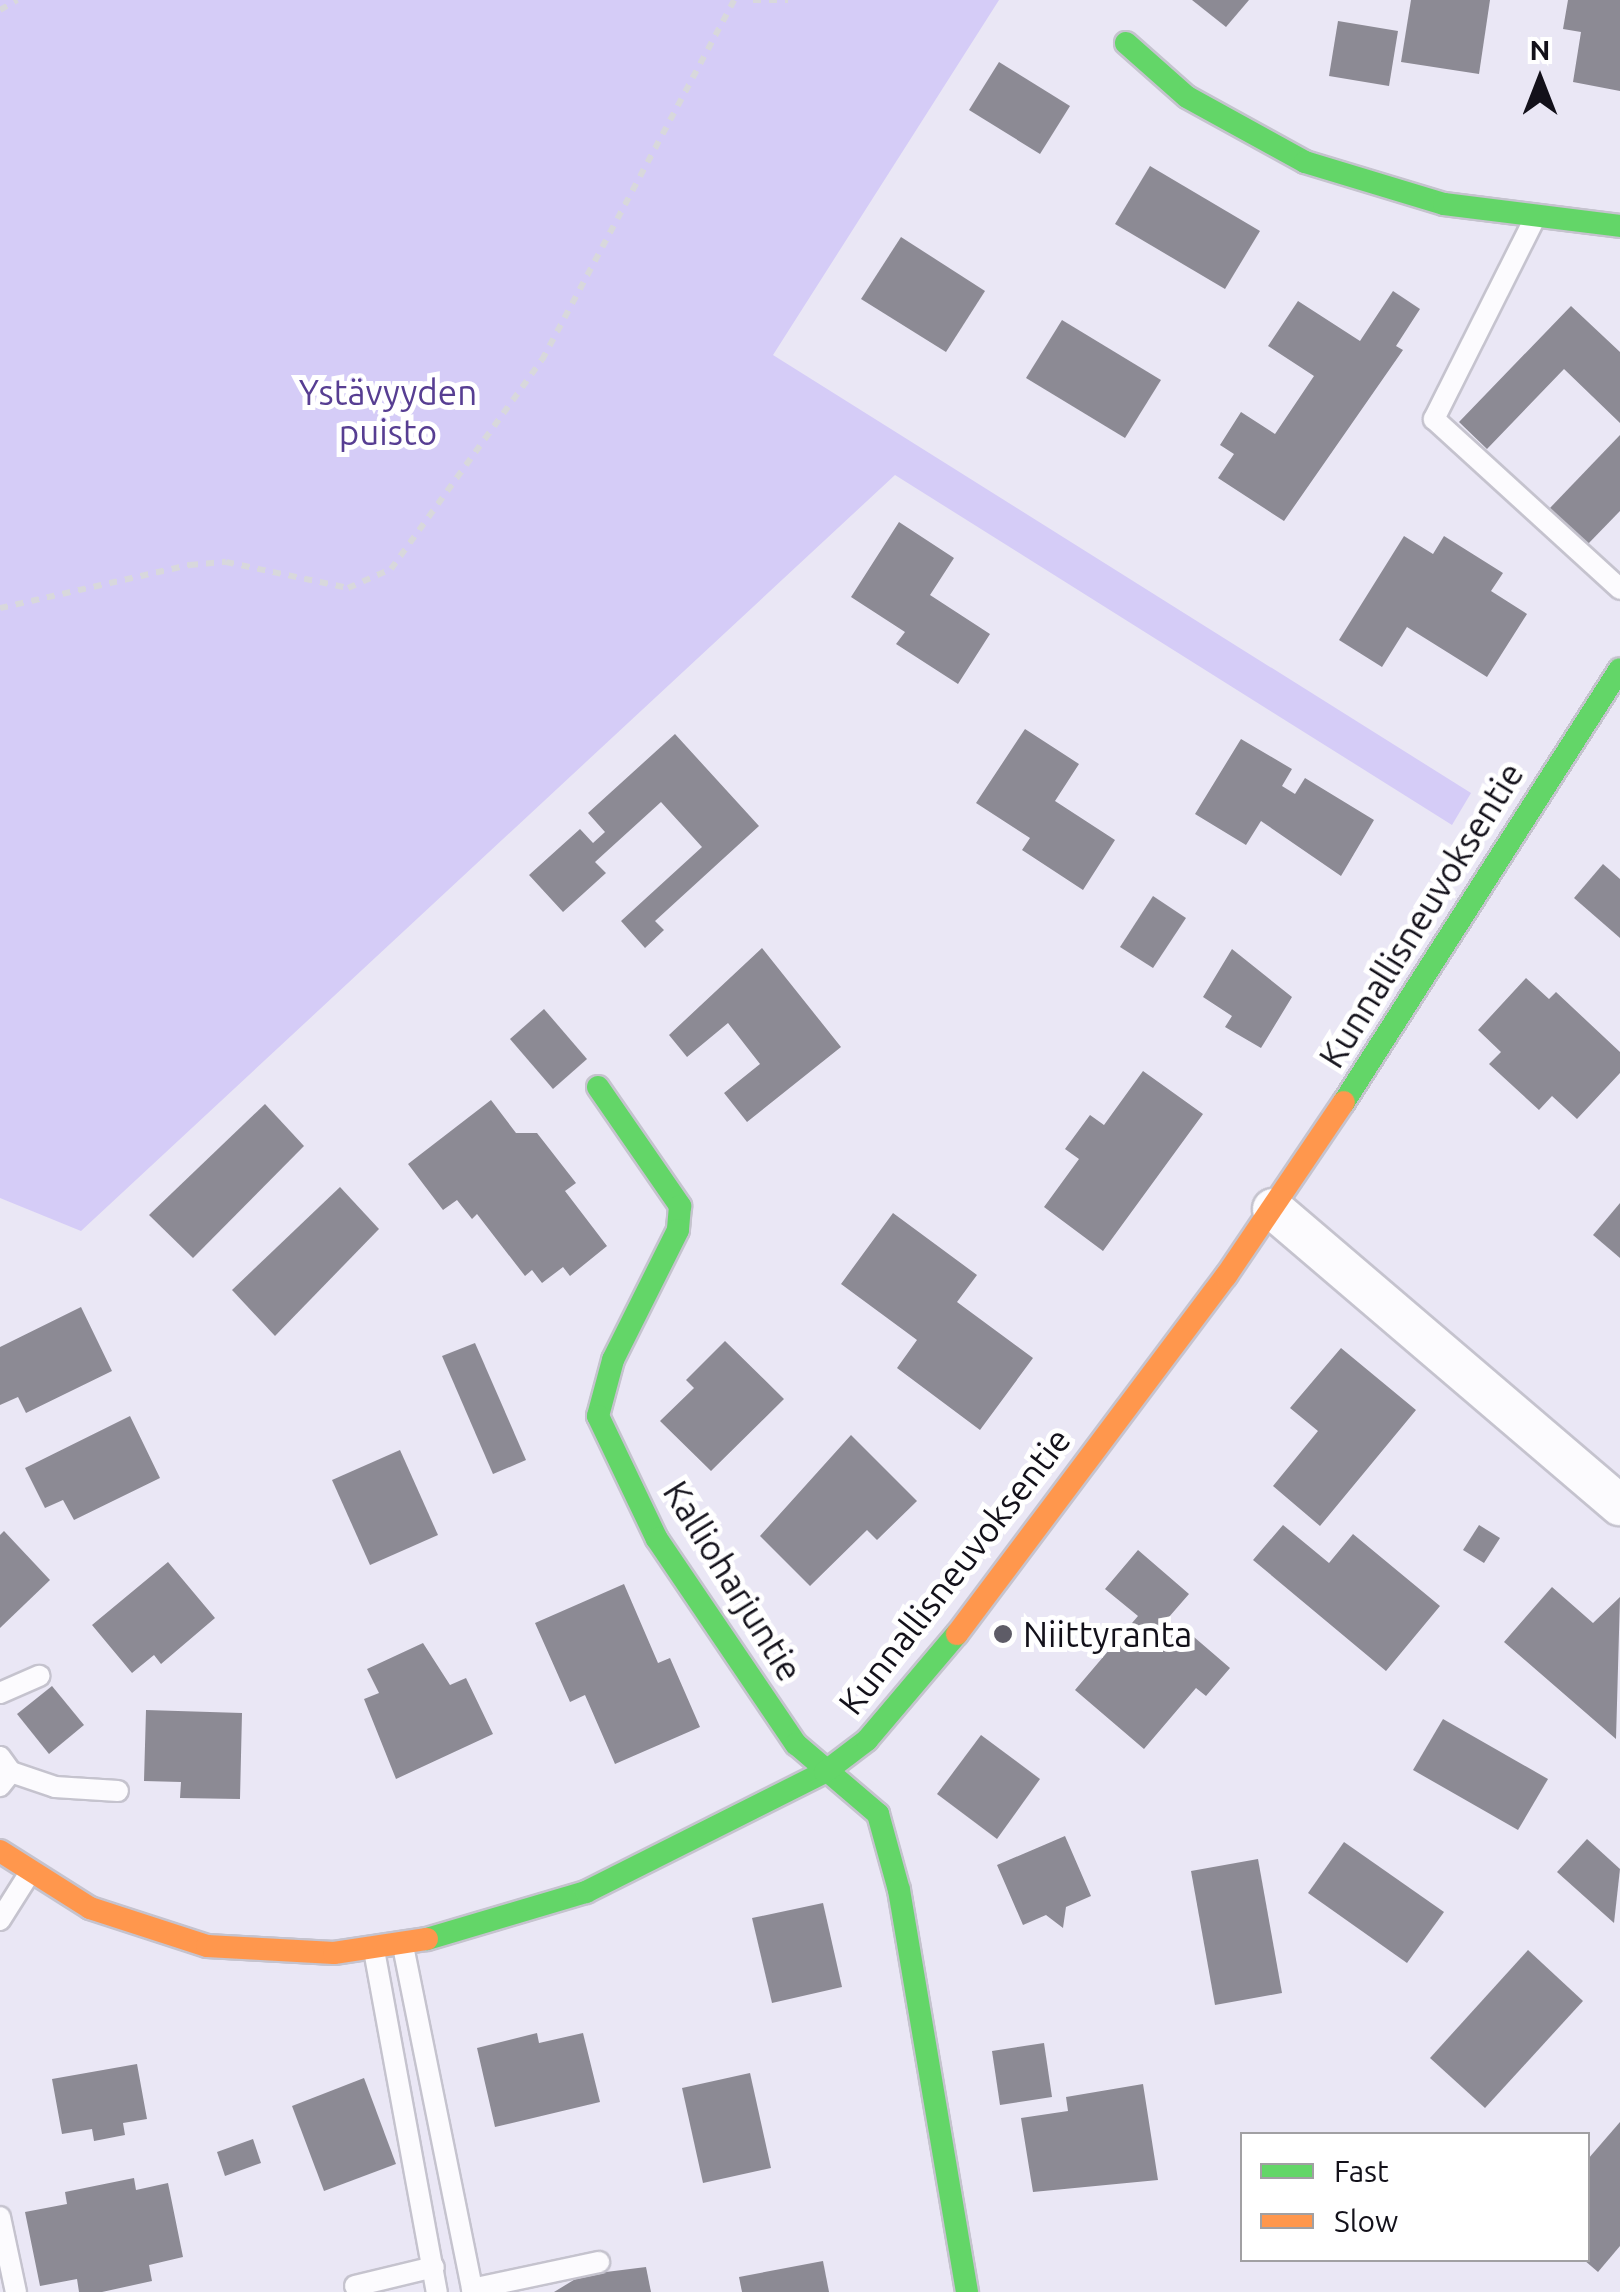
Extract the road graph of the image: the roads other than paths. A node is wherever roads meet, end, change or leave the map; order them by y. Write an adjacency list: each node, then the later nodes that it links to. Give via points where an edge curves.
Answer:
1 (1126, 43): 2 (street, via 1187,97 1305,162 1444,204)
2 (1537, 214): 3 (street); 4 (lane, via 1434,419)
3 (1620, 226)
4 (1620, 589)
5 (1620, 669): 7 (street, Kunnallisneuvoksentie)
6 (598, 1088): 12 (street, Kallioharjuntie, via 680,1206 678,1230 613,1360 598,1416 657,1539 796,1744)
7 (1273, 1209): 8 (street); 12 (street, Kunnallisneuvoksentie, via 935,1663 867,1740)
8 (1620, 1505)
9 (39, 1676): 10 (lane)
10 (0, 1694)
11 (4, 1772): 13 (lane, via 55,1787)
12 (825, 1772): 17 (street, Kunnallisneuvoksentie, via 586,1892); 26 (street, Kallioharjuntie, via 878,1814 899,1890)
13 (118, 1791)
14 (0, 1850): 15 (street, Kunnallisneuvoksentie)
15 (30, 1872): 16 (lane); 18 (street, Kunnallisneuvoksentie, via 90,1908 208,1946)
16 (0, 1920)
17 (403, 1944): 18 (street, Kunnallisneuvoksentie); 23 (lane)
18 (374, 1948): 21 (lane)
19 (0, 2217): 24 (lane)
20 (599, 2262): 23 (lane)
21 (434, 2267): 22 (lane); 25 (lane)
22 (355, 2286)
23 (473, 2290)
24 (16, 2292)
25 (437, 2292)
26 (966, 2292)

